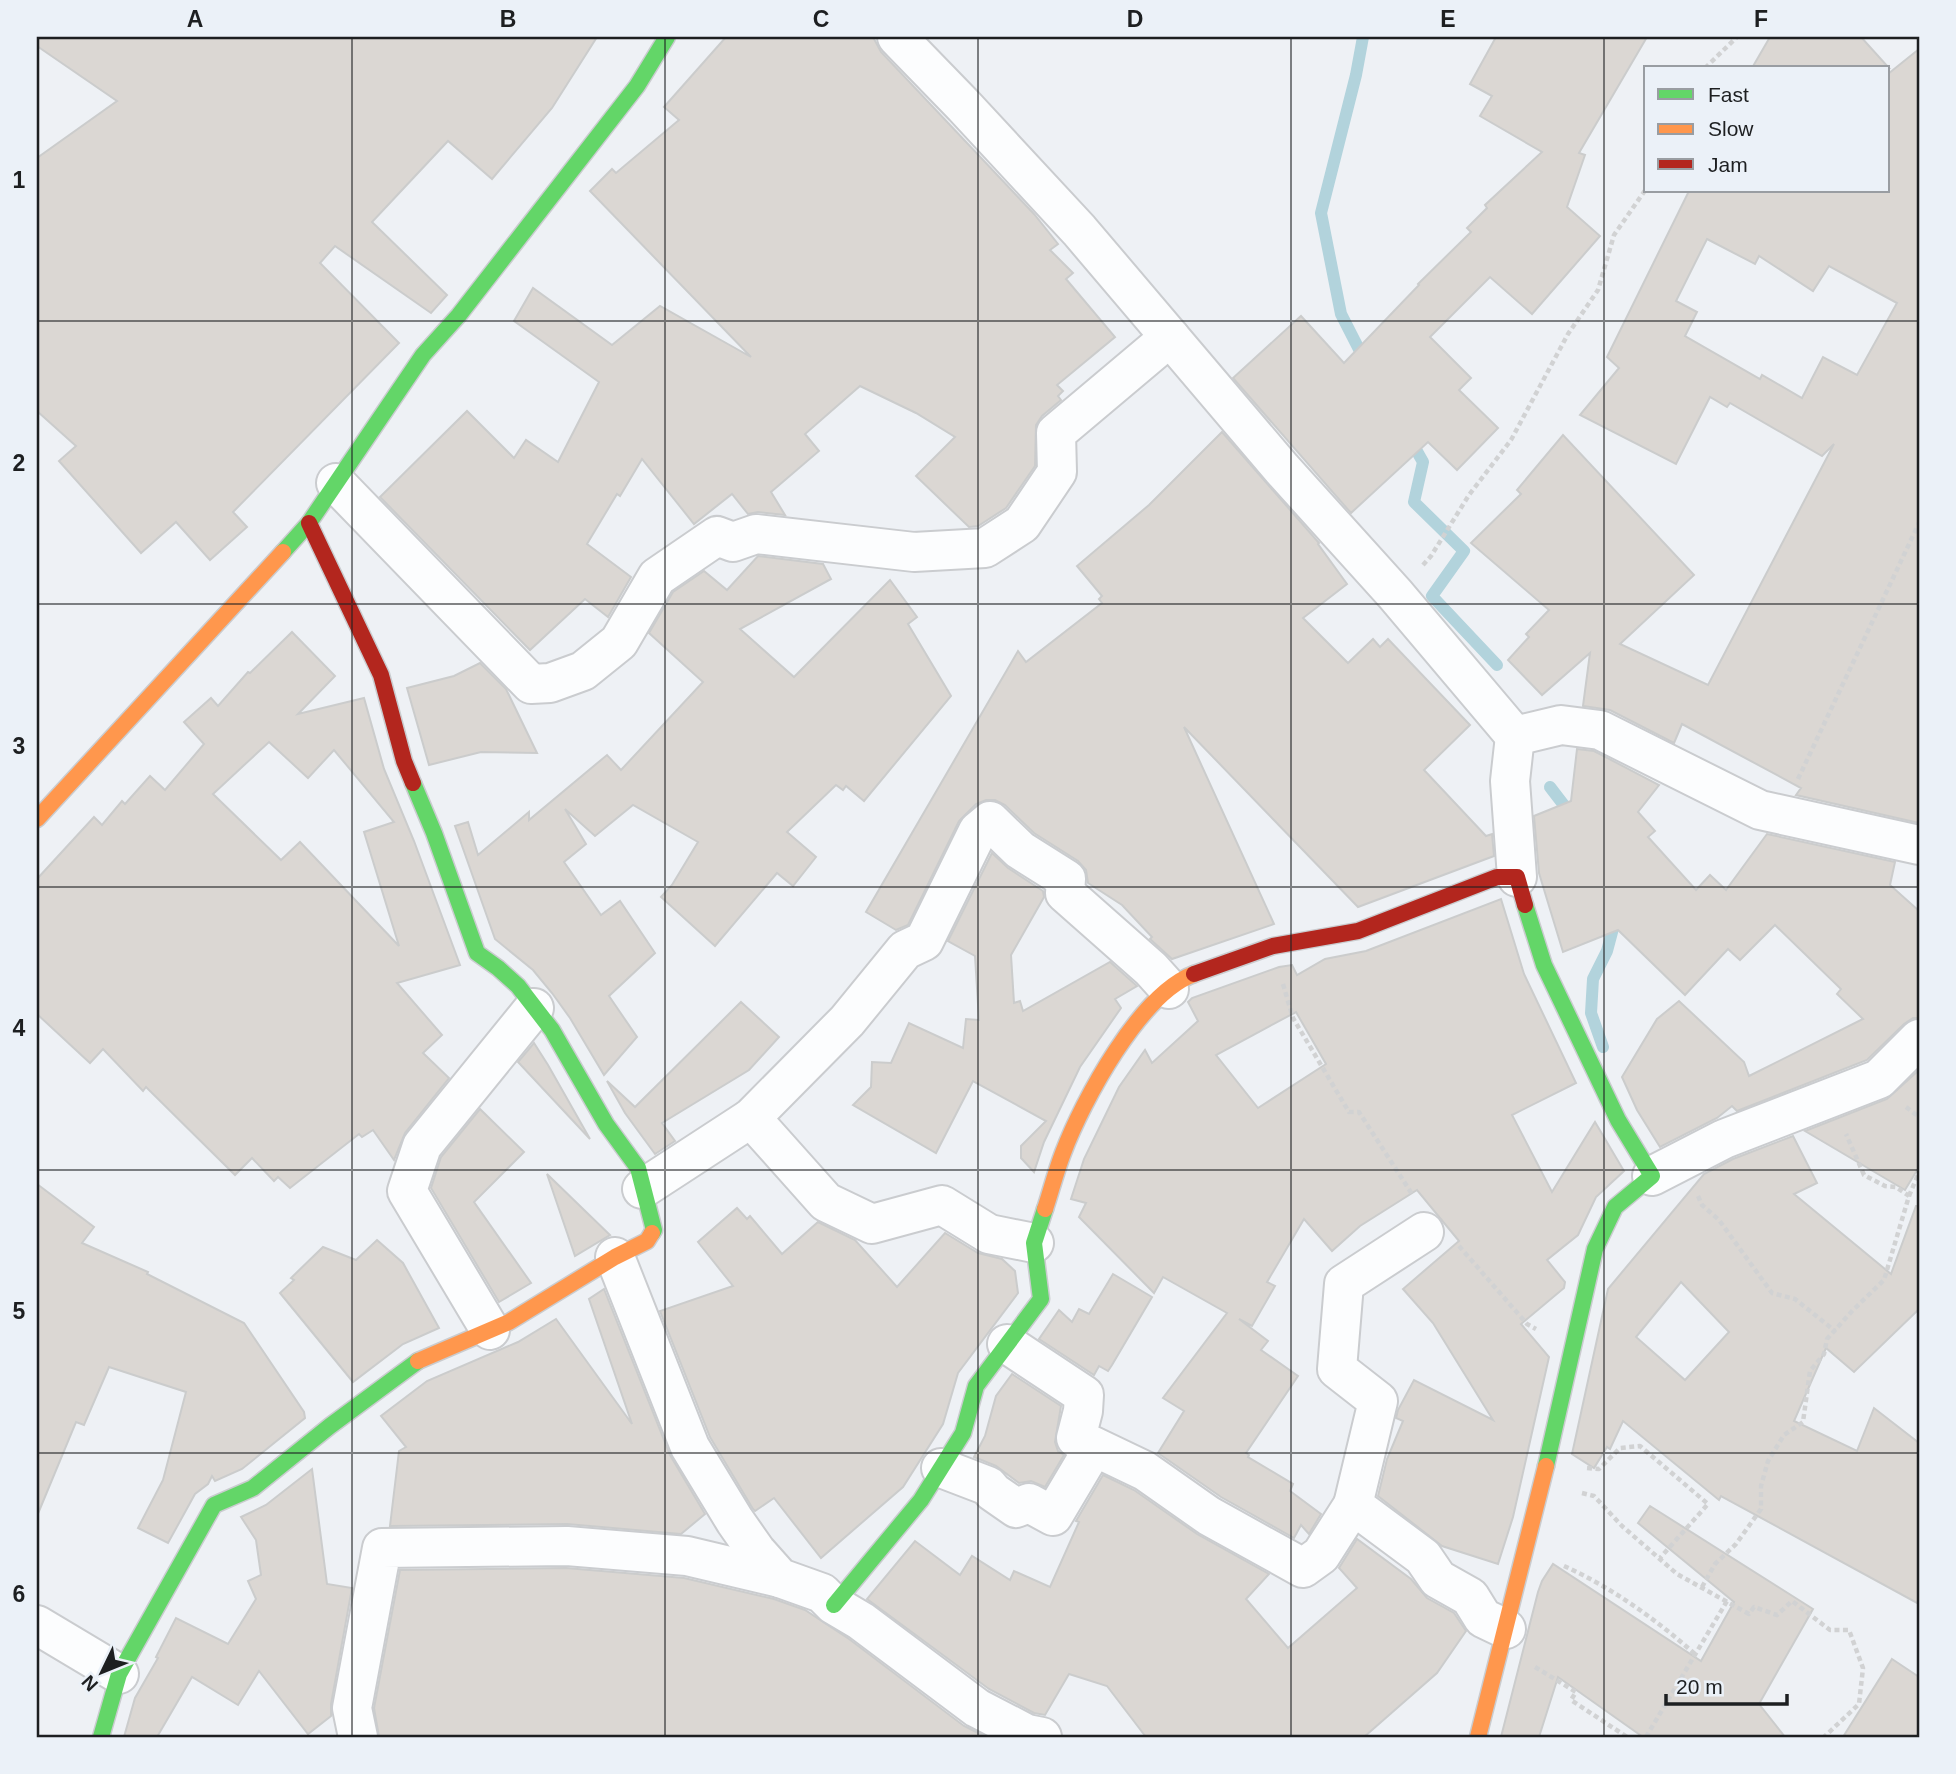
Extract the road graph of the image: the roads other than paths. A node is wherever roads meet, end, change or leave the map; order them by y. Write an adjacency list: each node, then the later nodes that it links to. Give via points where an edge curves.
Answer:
1 (667, 37): 4 (street, via 637,86 423,355)
2 (897, 37): 3 (street, via 1079,230)
3 (1170, 337): 4 (street, via 1056,433 1057,472 1022,524 985,548 914,552 756,534 733,542 717,536 657,577 619,642 583,671 551,682 531,684); 6 (street)
4 (336, 483): 5 (street)
5 (309, 523): 7 (street); 11 (street, via 380,675 404,761 477,953 508,977)
6 (1515, 736): 8 (street, via 1560,725 1600,730 1759,810); 9 (street, via 1510,781)
7 (37, 819)
8 (1919, 845)
9 (1517, 877): 10 (street, via 1497,877 1358,931 1273,946 1181,979); 14 (street, via 1544,965 1618,1120)
10 (1169, 989): 13 (street, via 1065,893 1066,879 1020,850 990,821 978,831 924,941 905,950 847,1020); 17 (street, via 1147,1007 1100,1076 1064,1150)
11 (534, 1007): 15 (street, via 638,1168); 19 (street, via 422,1146 407,1191)
12 (1919, 1039): 14 (street, via 1879,1079 1724,1139)
13 (751, 1118): 15 (street); 17 (street, via 826,1202 872,1224 942,1205 989,1234)
14 (1667, 1169): 27 (street, via 1615,1207 1595,1249 1527,1549)
15 (642, 1189): 18 (street, via 654,1230 647,1241)
16 (1424, 1232): 23 (street, via 1343,1284 1337,1369 1378,1401)
17 (1034, 1243): 20 (street, via 1041,1298)
18 (615, 1257): 19 (street); 24 (street, via 690,1447 735,1521)
19 (490, 1330): 28 (street, via 416,1362 253,1488 214,1505)
20 (1007, 1344): 21 (street, via 1084,1395 1076,1438); 22 (street, via 976,1386 963,1433)
21 (1094, 1447): 22 (street, via 1053,1516 1029,1503 1016,1508 988,1486); 23 (street, via 1145,1471 1209,1516 1303,1568 1321,1555)
22 (941, 1468): 25 (street, via 921,1500)
23 (1353, 1505): 27 (street, via 1423,1557 1438,1579 1470,1597)
24 (780, 1578): 25 (street, via 822,1592); 30 (street, via 687,1556 567,1546 382,1548 352,1708)
25 (834, 1605): 31 (street, via 977,1708)
26 (37, 1625): 28 (street)
27 (1498, 1632): 32 (street)
28 (119, 1674): 29 (street)
29 (101, 1737)
30 (358, 1737)
31 (1042, 1737)
32 (1478, 1737)

